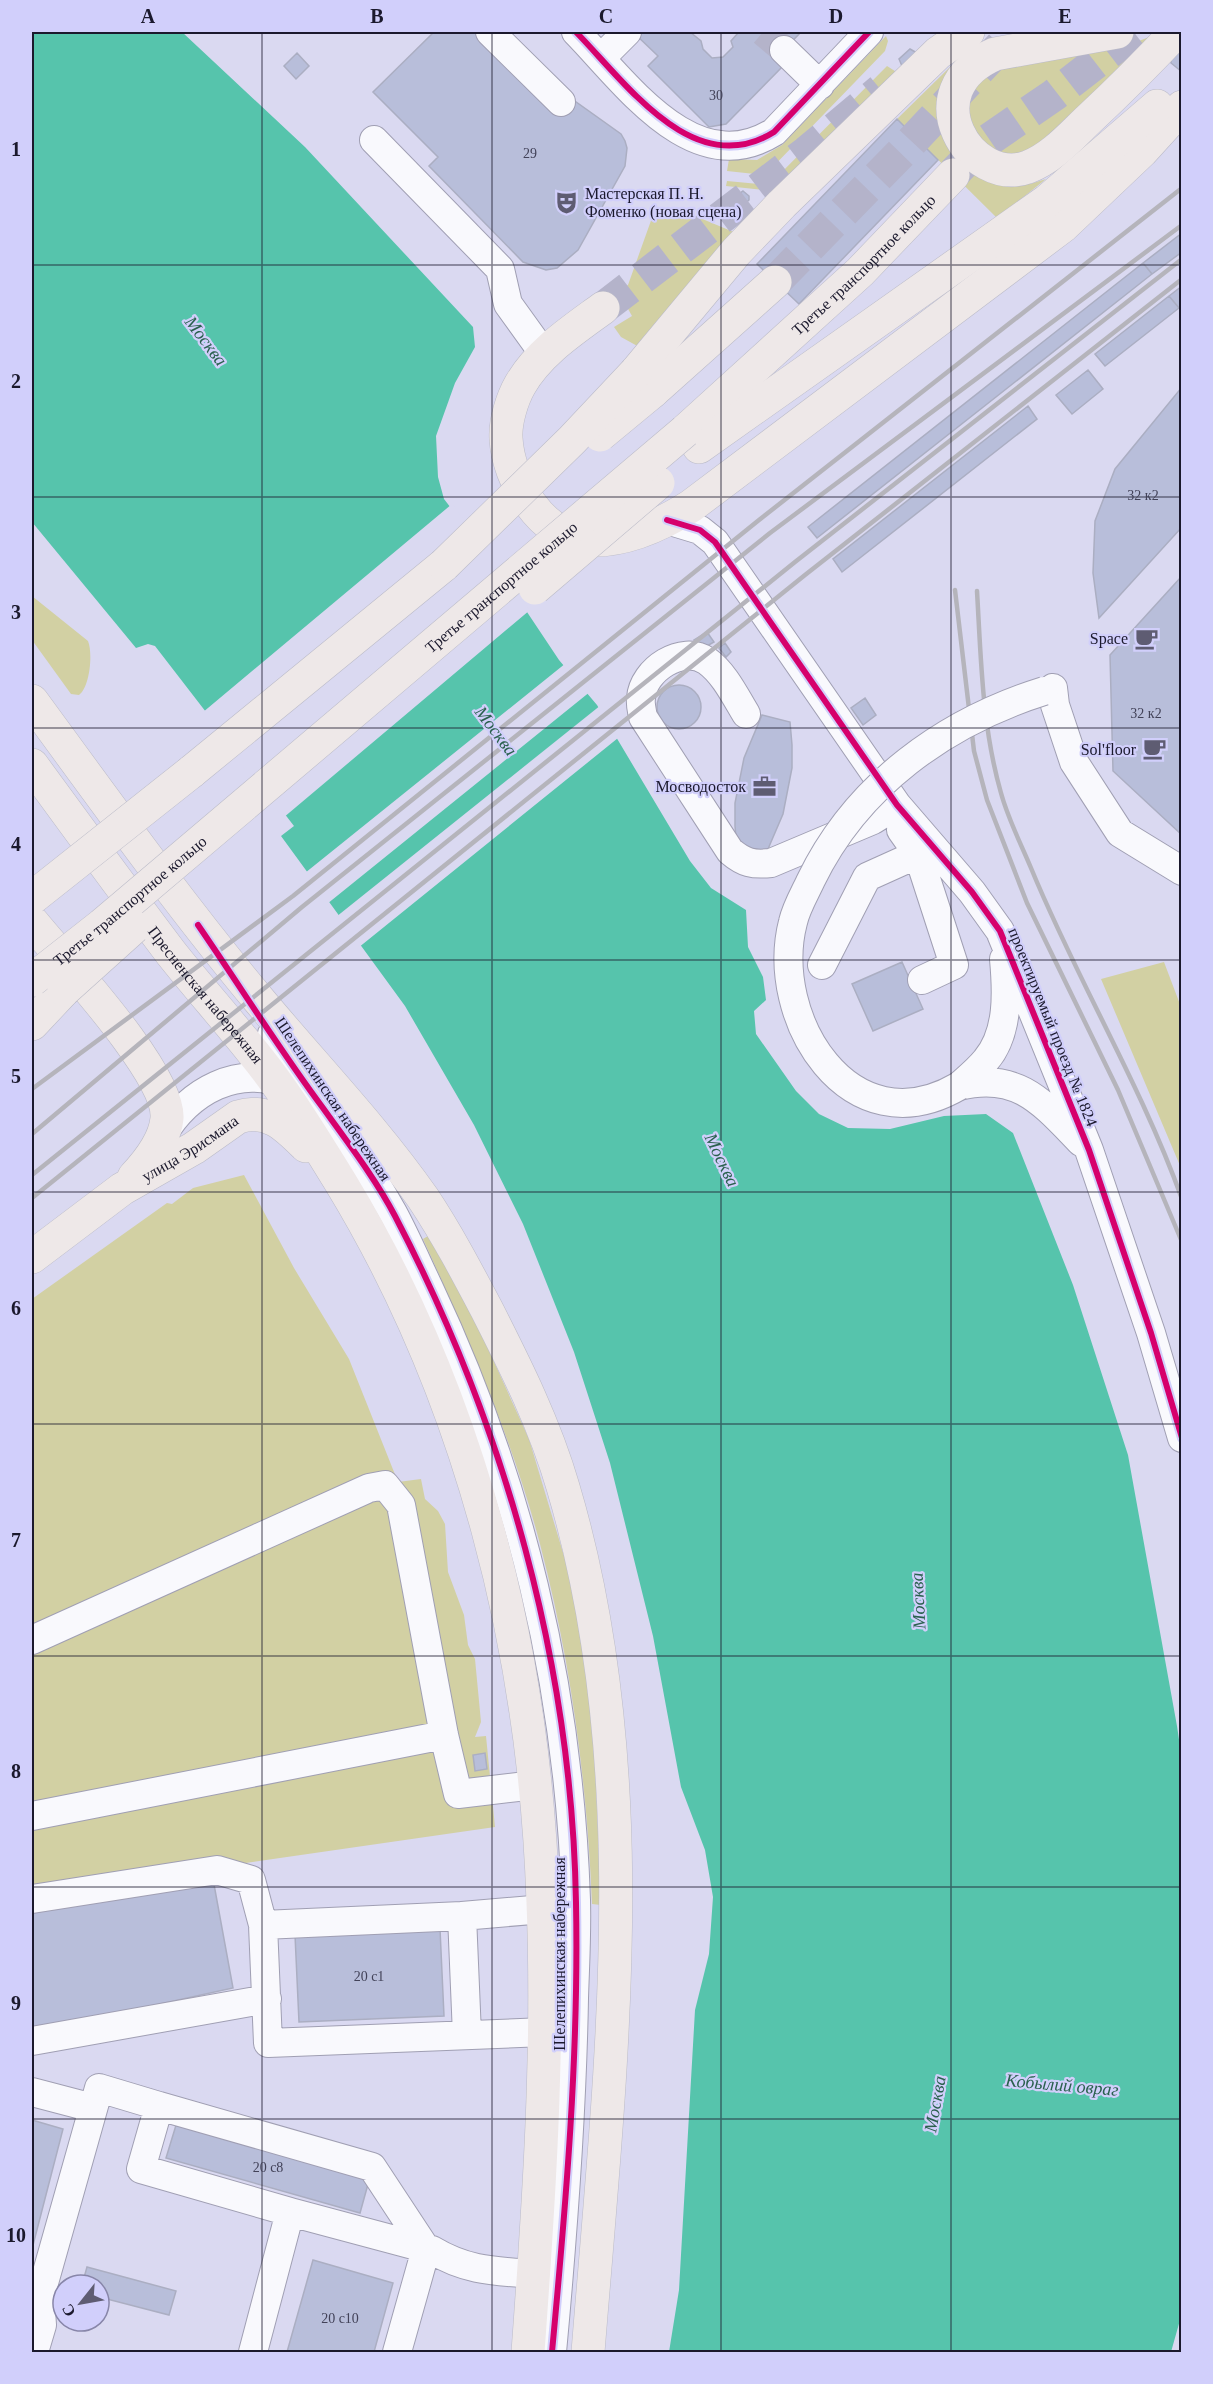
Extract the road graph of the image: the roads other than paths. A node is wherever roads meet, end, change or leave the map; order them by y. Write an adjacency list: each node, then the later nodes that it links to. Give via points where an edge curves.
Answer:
1 (490, 32): 12 (street)
2 (576, 32): 9 (street)
3 (627, 32): 9 (street)
4 (869, 32): 10 (street)
5 (968, 32): 20 (main road, via 938,53 736,252)
6 (1118, 32): 7 (main road, via 995,54 970,68 961,80 952,109 961,140 991,165 1011,169 1037,163 1125,85)
7 (1176, 32)
8 (784, 50): 10 (street)
9 (602, 58): 10 (street, via 657,115 684,134 722,146 759,142)
10 (820, 85)
11 (1182, 85): 16 (main road)
12 (561, 102)
13 (1182, 107): 16 (main road)
14 (374, 140): 19 (street, via 500,269 508,304)
15 (953, 175): 21 (main road, Третье транспортное кольцо)
16 (1099, 175): 21 (main road, via 1047,201); 22 (main road, via 1063,226 691,506)
17 (775, 282): 20 (main road)
18 (603, 308): 19 (main road)
19 (544, 354): 22 (main road, via 520,385 506,436 510,464 526,498 546,521 567,534 588,540 643,531)
20 (644, 382): 26 (main road, bridge, via 572,440 444,565)
21 (692, 439): 36 (main road, Третье транспортное кольцо, bridge); 38 (main road, Третье транспортное кольцо, bridge, via 604,531 98,957)
22 (667, 520): 27 (street, проектируемый проезд № 1824, via 700,530 715,543)
23 (32, 701): 33 (main road)
24 (746, 714): 27 (street, via 719,672 706,660 692,656 680,656 654,672 640,699 643,717 730,851 740,860 755,865 771,863 873,820)
25 (32, 765): 39 (main road, Пресненская набережная, via 172,954)
26 (191, 772): 30 (main road, bridge); 31 (main road, bridge)
27 (892, 808): 28 (street); 34 (street, проектируемый проезд № 1824, via 972,892)
28 (918, 854): 35 (street, via 867,877); 37 (street, via 954,964)
29 (1182, 871): 40 (street, bridge, via 1120,833 1074,762 1053,688 977,716 943,735 878,788 823,855 793,922 789,957 798,1011 815,1048 846,1084 865,1097 903,1105 941,1096)
30 (32, 882)
31 (32, 898)
32 (32, 922): 42 (main road, via 156,1077 167,1119)
33 (198, 925): 41 (street, Шелепихинская набережная); 73 (main road, via 367,1125 423,1198 501,1337 537,1414 563,1485 603,1665 618,1896 609,2096)
34 (1000, 931): 40 (street, via 1007,989 1004,1020 988,1059); 43 (street, проектируемый проезд № 1824)
35 (822, 965)
36 (32, 980)
37 (922, 980)
38 (32, 1024)
39 (274, 1079): 41 (street, via 303,1091); 42 (street, via 238,1078 209,1089 187,1103); 44 (main road, Шелепихинская набережная)
40 (958, 1086): 43 (street, via 986,1082 1017,1087 1039,1100)
41 (323, 1108): 72 (street, Шелепихинская набережная, via 394,1214 460,1354 524,1542 546,1635 568,1778 576,1902 573,2081)
42 (162, 1136): 45 (main road, via 144,1166)
43 (1089, 1150): 49 (street, проектируемый проезд № 1824)
44 (344, 1187): 45 (main road, улица Эрисмана, via 285,1125 269,1116 247,1114); 52 (main road, Шелепихинская набережная, via 421,1339 460,1442 501,1579)
45 (122, 1189): 46 (main road, улица Эрисмана)
46 (62, 1235): 47 (street); 48 (main road, улица Эрисмана)
47 (32, 1248)
48 (32, 1257)
49 (1182, 1438)
50 (32, 1640): 51 (street, via 369,1488 386,1485 401,1505)
51 (444, 1735): 52 (street, via 458,1794); 53 (street)
52 (535, 1785): 55 (main road, Шелепихинская набережная)
53 (32, 1816)
54 (32, 1899): 57 (street, via 217,1870 251,1880)
55 (544, 1909): 56 (street); 59 (main road, Шелепихинская набережная)
56 (462, 1916): 57 (street); 60 (street)
57 (263, 1924): 58 (street)
58 (267, 1999): 60 (street, via 268,2043); 61 (street)
59 (545, 2032): 60 (street); 67 (main road, Шелепихинская набережная)
60 (467, 2035)
61 (32, 2041)
62 (32, 2092): 64 (street)
63 (159, 2106): 64 (street, via 99,2088); 65 (street, via 141,2169); 66 (street, via 372,2166)
64 (93, 2108): 68 (street, via 40,2297 42,2325)
65 (290, 2212): 66 (street); 69 (street)
66 (426, 2249): 67 (street, via 476,2270); 70 (street)
67 (534, 2274): 71 (main road, Шелепихинская набережная)
68 (34, 2352)
69 (253, 2352)
70 (397, 2352)
71 (528, 2352)
72 (552, 2352)
73 (588, 2352)

